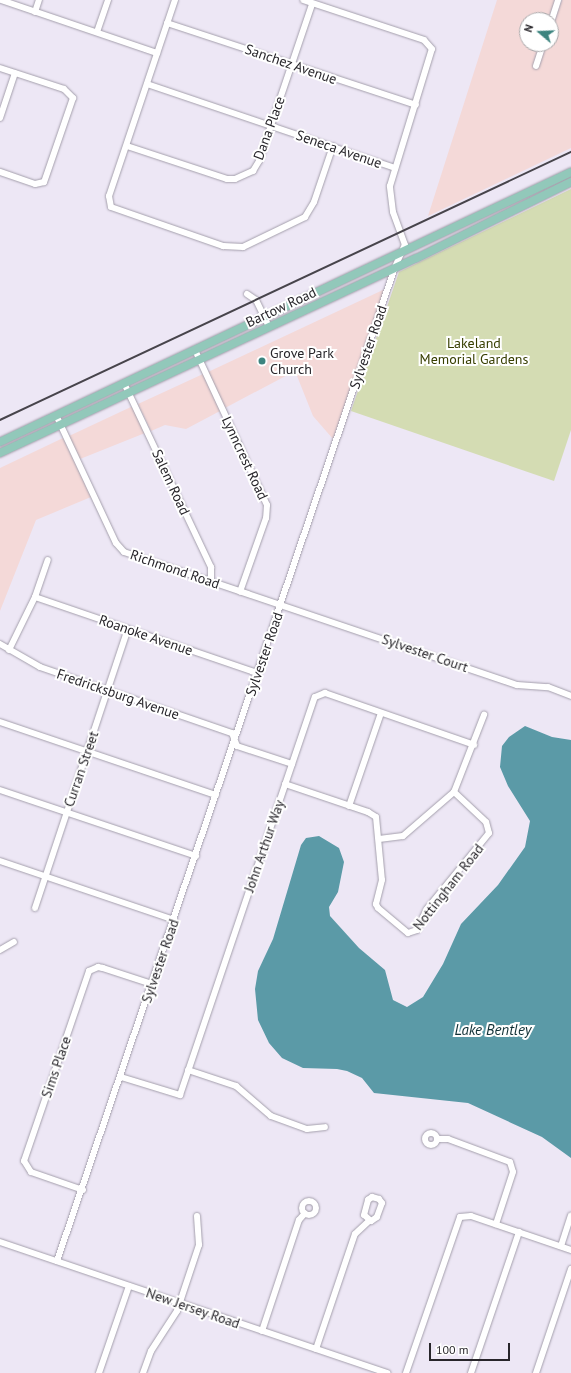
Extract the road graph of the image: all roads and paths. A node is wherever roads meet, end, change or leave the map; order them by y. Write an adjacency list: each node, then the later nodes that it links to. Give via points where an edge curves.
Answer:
1 (1, 0): 8 (street)
2 (39, 0): 8 (street)
3 (108, 0): 11 (street)
4 (175, 0): 10 (street)
5 (303, 0): 7 (street)
6 (558, 0): 9 (street)
7 (312, 4): 14 (street, Dana Place); 19 (street, via 424,40 431,46 432,54)
8 (35, 12): 11 (street)
9 (554, 12)
10 (167, 23): 13 (street); 14 (street, Sanchez Avenue)
11 (97, 32): 13 (street)
12 (541, 52): 15 (street)
13 (157, 53): 18 (street)
14 (292, 64): 19 (street, Sanchez Avenue); 21 (street, Dana Place)
15 (536, 66)
16 (0, 68): 17 (street)
17 (15, 73): 20 (street); 25 (street, via 70,93 72,105 44,182 35,184)
18 (147, 84): 21 (street, Seneca Avenue); 22 (street)
19 (416, 105): 24 (street)
20 (0, 118)
21 (271, 125): 22 (street, Dana Place, via 253,171 235,179); 23 (street, Seneca Avenue)
22 (127, 146): 23 (street, via 109,202 115,210 223,246 243,247 305,216 314,202)
23 (333, 146): 24 (street, Seneca Avenue)
24 (395, 168): 28 (street, via 389,194 404,240)
25 (0, 172)
26 (571, 172): 28 (main road, Bartow Road)
27 (571, 182): 29 (main road, Bartow Road)
28 (404, 252): 29 (street, Sylvester Road); 31 (main road, Bartow Road)
29 (396, 268): 32 (main road, Bartow Road); 45 (street, Sylvester Road)
30 (247, 294): 31 (street, via 256,300)
31 (264, 317): 32 (street); 33 (main road, Bartow Road)
32 (269, 327): 34 (main road, Bartow Road)
33 (194, 350): 34 (street, Lynncrest Road); 35 (main road, Bartow Road)
34 (199, 359): 36 (main road, Bartow Road); 43 (street, Lynncrest Road, via 267,505 266,518)
35 (124, 383): 36 (street, Salem Road); 37 (main road, Bartow Road)
36 (129, 392): 38 (main road, Bartow Road); 42 (street, Salem Road, via 211,567)
37 (56, 415): 38 (street, Richmond Road); 39 (main road, Bartow Road)
38 (60, 425): 40 (main road, Bartow Road); 42 (street, Richmond Road, via 120,548 133,556)
39 (0, 442)
40 (0, 453)
41 (48, 560): 44 (street)
42 (211, 582): 43 (street, Richmond Road)
43 (240, 592): 45 (street, Richmond Road)
44 (36, 597): 46 (street, Roanoke Avenue); 48 (street)
45 (280, 605): 49 (street, Sylvester Road); 51 (street, Sylvester Court, via 517,685 548,687)
46 (128, 629): 49 (street, Roanoke Avenue); 50 (street, Curran Street)
47 (0, 644): 48 (street, Fredricksburg Avenue)
48 (9, 650): 50 (street, Fredricksburg Avenue, via 40,668)
49 (257, 673): 55 (street, Sylvester Road)
50 (108, 690): 55 (street, Fredricksburg Avenue, via 232,733); 57 (street, Curran Street)
51 (571, 696)
52 (381, 713): 56 (street, John Arthur Way); 58 (street, John Arthur Way, via 325,693 315,697); 63 (street)
53 (484, 715): 56 (street)
54 (0, 722): 57 (street)
55 (235, 739): 58 (street, Fredricksburg Avenue, via 237,746); 62 (street, Sylvester Road)
56 (474, 744): 61 (street)
57 (87, 751): 62 (street); 64 (street, Curran Street)
58 (292, 764): 59 (street, John Arthur Way)
59 (285, 784): 63 (street, Nottingham Road); 74 (street, John Arthur Way)
60 (0, 790): 64 (street)
61 (454, 792): 65 (street, via 404,836); 65 (street, Nottingham Road, via 486,822 489,833 427,909 419,927 412,933 404,931 376,904 382,880)
62 (216, 795): 66 (street, Sylvester Road)
63 (349, 806): 65 (street, Nottingham Road, via 376,817)
64 (67, 812): 66 (street); 68 (street, Curran Street)
65 (379, 839)
66 (196, 856): 70 (street, Sylvester Road)
67 (0, 861): 68 (street)
68 (45, 876): 69 (street, Curran Street); 70 (street)
69 (35, 908)
70 (174, 920): 73 (street, Sylvester Road)
71 (14, 942): 72 (street)
72 (0, 950)
73 (152, 984): 75 (street, Sylvester Road); 78 (street, Sims Place, via 103,968 89,971 24,1161 31,1172)
74 (188, 1070): 75 (street, John Arthur Way, via 180,1095); 76 (street, via 236,1086 271,1116 307,1129)
75 (121, 1077): 78 (street, Sylvester Road)
76 (325, 1127)
77 (437, 1139): 83 (street, via 448,1139 510,1162 512,1176)
78 (83, 1190): 88 (street, Sylvester Road)
79 (305, 1213): 92 (street, via 299,1220)
80 (197, 1216): 91 (street, via 199,1246)
81 (571, 1216): 86 (street)
82 (369, 1221): 93 (street, via 355,1234)
83 (496, 1224): 84 (street); 99 (street, via 465,1215 460,1218)
84 (519, 1232): 86 (street); 100 (street)
85 (0, 1242): 88 (street, New Jersey Road)
86 (561, 1246): 87 (street)
87 (571, 1250)
88 (57, 1261): 90 (street, New Jersey Road)
89 (571, 1269): 101 (street)
90 (129, 1286): 91 (street, New Jersey Road); 95 (street)
91 (180, 1303): 92 (street, New Jersey Road); 96 (street, via 173,1320 151,1351)
92 (262, 1331): 93 (street, New Jersey Road)
93 (316, 1349): 94 (street, New Jersey Road)
94 (367, 1366): 97 (street); 98 (street, New Jersey Road)
95 (99, 1373)
96 (143, 1373)
97 (365, 1373)
98 (387, 1373)
99 (406, 1373)
100 (471, 1373)
101 (536, 1373)

